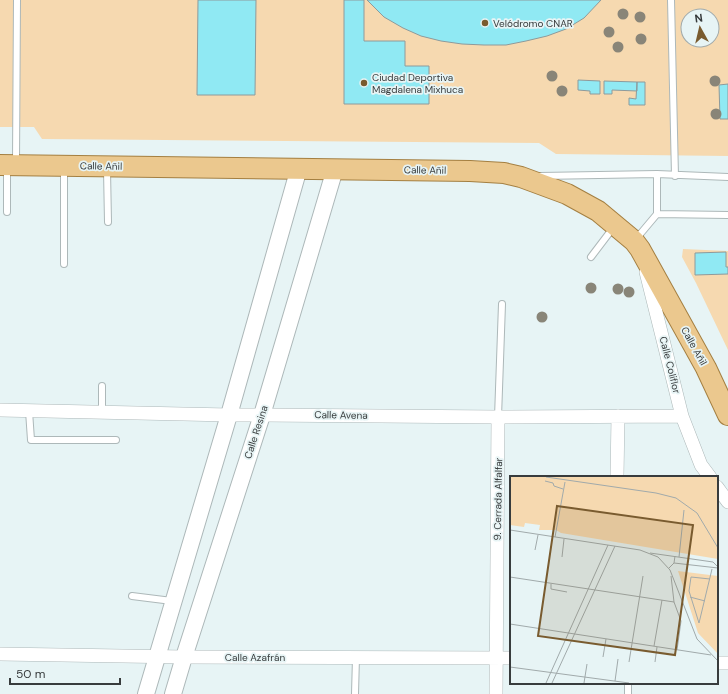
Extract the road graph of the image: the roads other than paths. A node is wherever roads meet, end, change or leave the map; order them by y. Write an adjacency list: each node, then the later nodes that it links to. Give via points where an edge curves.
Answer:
1 (17, 0): 3 (lane)
2 (671, 0): 10 (lane)
3 (8, 165): 4 (main road, Calle Añil); 12 (lane)
4 (64, 166): 5 (main road, Calle Añil); 19 (lane)
5 (107, 166): 6 (main road, Calle Añil); 15 (lane)
6 (299, 168): 7 (main road, Calle Añil); 25 (street)
7 (335, 169): 9 (main road, Calle Añil, via 470,171); 26 (street, Calle Resina)
8 (657, 174): 9 (lane); 10 (lane); 13 (lane)
9 (521, 176): 16 (main road, Calle Añil, via 567,194 598,211)
10 (675, 176): 11 (lane)
11 (728, 177)
12 (7, 212)
13 (657, 214): 14 (lane); 17 (lane)
14 (728, 215)
15 (108, 222)
16 (615, 225): 17 (main road, Calle Añil); 18 (lane)
17 (637, 245): 27 (main road, Calle Añil, via 706,368); 29 (street, Calle Coliflor)
18 (591, 257)
19 (64, 264)
20 (502, 304): 30 (lane, 9. Cerrada Alfalfar)
21 (102, 386): 24 (lane)
22 (0, 410): 23 (street, Calle Avena)
23 (29, 410): 24 (street, Calle Avena); 31 (lane, via 31,440)
24 (102, 412): 25 (street, Calle Avena)
25 (229, 415): 26 (street, Calle Avena); 37 (street)
26 (262, 415): 30 (street, Calle Avena); 40 (street, Calle Resina)
27 (728, 415)
28 (618, 416): 29 (street, Calle Avena); 30 (street, Calle Avena); 32 (street)
29 (682, 416): 33 (street, Calle Coliflor, via 701,465)
30 (498, 417): 42 (street, 9. Cerrada Alfalfar)
31 (116, 440)
32 (617, 476)
33 (709, 476)
34 (718, 488): 35 (street)
35 (728, 502)
36 (132, 596): 37 (lane)
37 (174, 601): 39 (street)
38 (0, 654): 39 (street, Calle Azafrán)
39 (157, 656): 40 (street, Calle Azafrán); 44 (street)
40 (184, 657): 41 (street, Calle Azafrán); 45 (street, Calle Resina)
41 (356, 657): 42 (street, Calle Azafrán); 46 (lane)
42 (496, 658): 43 (street, Calle Azafrán); 47 (street, 9. Cerrada Alfalfar)
43 (510, 658)
44 (146, 694)
45 (173, 694)
46 (356, 694)
47 (496, 694)

